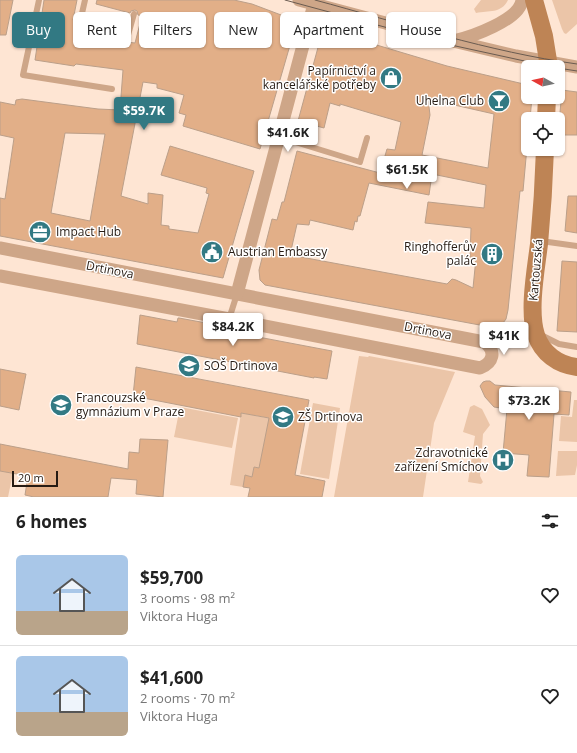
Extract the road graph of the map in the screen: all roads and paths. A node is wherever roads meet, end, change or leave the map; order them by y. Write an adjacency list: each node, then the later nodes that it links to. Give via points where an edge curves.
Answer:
1 (39, 0): 17 (lane, via 23,75)
2 (85, 0): 7 (lane)
3 (299, 0): 6 (street)
4 (522, 0): 11 (street, via 517,11 504,21)
5 (534, 0): 14 (main road)
6 (314, 4): 9 (street); 18 (street)
7 (82, 12)
8 (134, 14): 10 (lane)
9 (386, 23)
10 (131, 24)
11 (456, 40)
12 (456, 42): 13 (street)
13 (531, 60)
14 (547, 60)
15 (565, 66): 16 (street)
16 (577, 67)
17 (112, 89)
18 (279, 137): 19 (lane, via 360,162); 25 (street)
19 (367, 138)
20 (545, 156): 21 (main road, Kartouzská)
21 (539, 241): 22 (lane); 27 (main road, Kartouzská, via 533,305)
22 (577, 246)
23 (0, 248): 25 (street, Drtinova)
24 (0, 276): 26 (street, Drtinova)
25 (237, 294): 26 (lane); 26 (street, Drtinova, via 484,342 492,350 492,357 480,368)
26 (229, 319)
27 (535, 331): 28 (lane, via 559,344); 29 (main road, Kartouzská, via 538,341 548,354 562,364)
28 (577, 347)
29 (577, 367)

